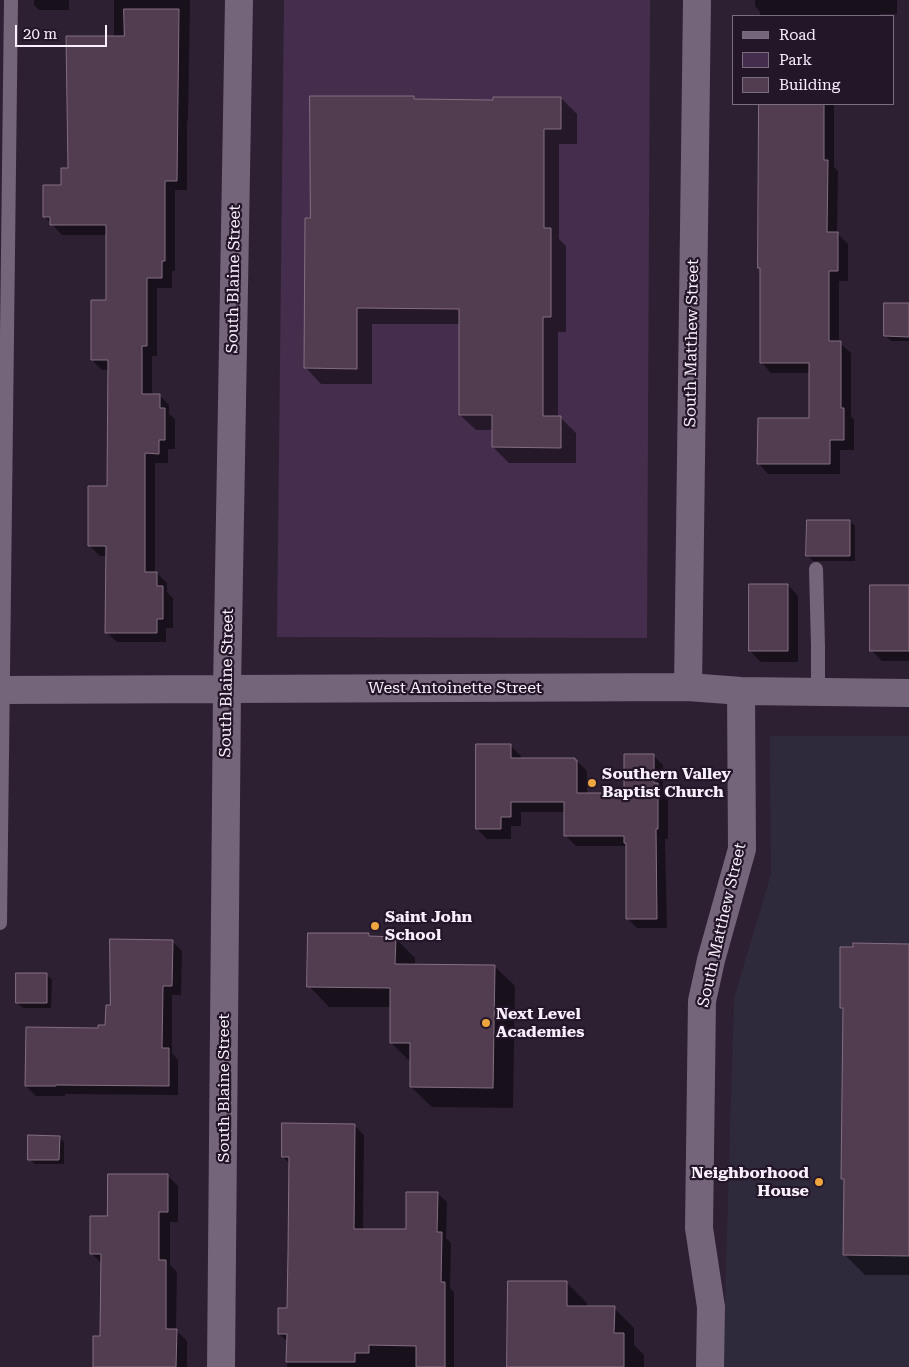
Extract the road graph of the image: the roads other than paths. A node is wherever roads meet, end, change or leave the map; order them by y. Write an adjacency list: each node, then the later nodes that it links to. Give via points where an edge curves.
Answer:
1 (11, 0): 7 (lane)
2 (239, 0): 6 (street, South Blaine Street)
3 (697, 0): 5 (street, South Matthew Street)
4 (816, 569): 9 (lane)
5 (688, 687): 6 (street, West Antoinette Street); 8 (street, West Antoinette Street)
6 (226, 689): 7 (street, West Antoinette Street); 12 (street, South Blaine Street)
7 (1, 690): 11 (lane)
8 (741, 692): 9 (street, West Antoinette Street); 13 (street, South Matthew Street, via 742,850 702,1001 699,1228 711,1307)
9 (818, 692): 10 (street, West Antoinette Street)
10 (909, 693)
11 (0, 924)
12 (221, 1367)
13 (710, 1367)

